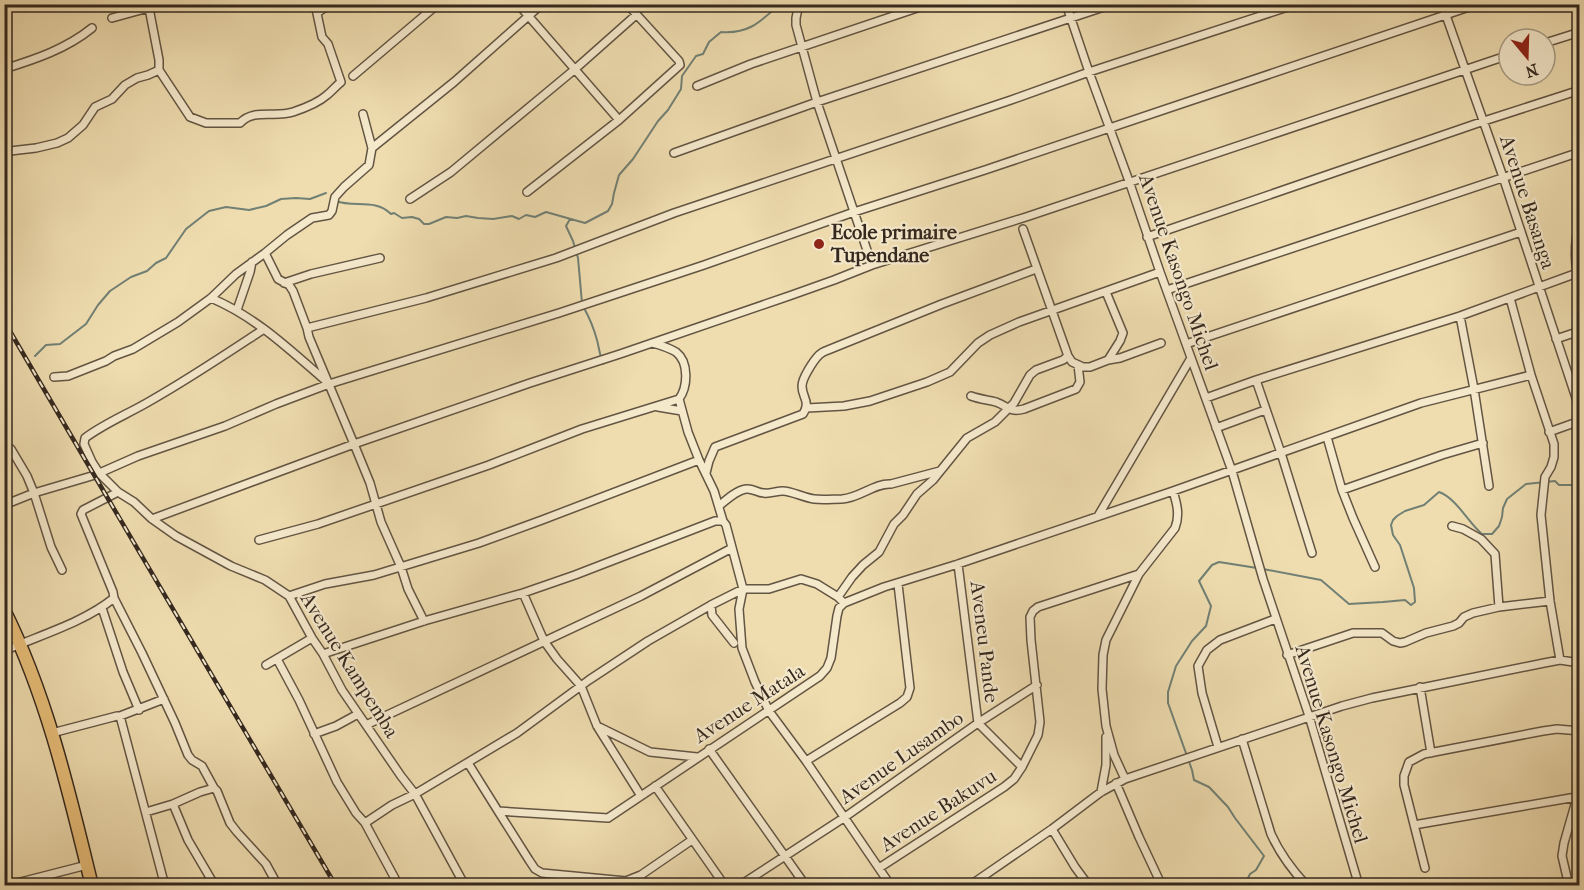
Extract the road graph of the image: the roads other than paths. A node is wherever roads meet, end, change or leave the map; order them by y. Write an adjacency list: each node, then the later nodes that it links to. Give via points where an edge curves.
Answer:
1 (315, 4): 15 (street)
2 (330, 4): 15 (street)
3 (438, 4): 31 (street)
4 (518, 4): 18 (street)
5 (542, 4): 18 (street)
6 (627, 4): 16 (street)
7 (799, 4): 24 (street, via 796,25)
8 (929, 4): 24 (street)
9 (1066, 4): 20 (street, Avenue Kasongo Michel)
10 (1113, 4): 20 (street)
11 (1297, 4): 30 (street)
12 (1442, 4): 17 (street, Avenue Basanga)
13 (1478, 4): 17 (street)
14 (153, 6): 19 (street); 28 (street)
15 (317, 14): 28 (street, via 341,82 321,100 299,110 281,115 251,115 240,123 199,122 190,117)
16 (636, 15): 29 (street); 36 (street, via 680,65)
17 (1446, 15): 27 (street, Avenue Basanga); 38 (street)
18 (528, 16): 29 (street); 39 (street)
19 (112, 18)
20 (1071, 19): 30 (street, Avenue Kasongo Michel); 34 (street)
21 (92, 28): 26 (street, via 63,48)
22 (1580, 32): 23 (street)
23 (1557, 39)
24 (802, 47): 32 (street); 34 (street)
25 (1497, 59): 27 (street)
26 (4, 69)
27 (1465, 69): 37 (street, Avenue Basanga); 45 (street)
28 (159, 70): 40 (street, via 137,78 112,99 95,107 68,138 36,148)
29 (574, 70): 36 (street); 47 (street, via 451,172)
30 (1089, 72): 38 (street, Avenue Kasongo Michel); 43 (street)
31 (353, 76)
32 (697, 86)
33 (1580, 90): 37 (street)
34 (817, 102): 42 (street); 43 (street)
35 (363, 114): 39 (street)
36 (619, 120): 46 (street)
37 (1484, 121): 44 (street, Avenue Basanga); 52 (street)
38 (1110, 127): 45 (street, Avenue Kasongo Michel); 48 (street)
39 (372, 148): 53 (street, via 369,165 344,187 329,215 312,218)
40 (4, 150)
41 (1580, 152): 44 (street)
42 (674, 153)
43 (837, 158): 48 (street); 69 (street, via 556,258 426,298)
44 (1503, 177): 51 (street, Avenue Basanga); 62 (street)
45 (1129, 181): 52 (street, Avenue Kasongo Michel); 56 (street)
46 (527, 192)
47 (410, 199)
48 (854, 212): 56 (street); 83 (street, via 567,311)
49 (1580, 219): 59 (street, via 1575,237)
50 (1023, 229): 57 (street)
51 (1521, 232): 61 (street, Avenue Basanga); 75 (street)
52 (1147, 237): 58 (street, Avenue Kasongo Michel)
53 (265, 253): 55 (street); 60 (street)
54 (380, 258): 60 (street)
55 (252, 262): 64 (street); 66 (street)
56 (872, 265): 73 (street)
57 (1036, 269): 67 (street); 89 (street, via 819,355 804,378)
58 (1160, 272): 62 (street, Avenue Kasongo Michel); 63 (street)
59 (1578, 272): 61 (street)
60 (284, 283): 69 (street, via 293,291)
61 (1539, 288): 65 (street); 72 (street, Avenue Basanga)
62 (1167, 290): 75 (street, Avenue Kasongo Michel)
63 (1106, 292): 67 (street); 78 (street, via 1123,333)
64 (211, 298): 66 (street); 81 (street, via 133,349 68,376)
65 (1510, 298): 68 (street); 80 (street)
66 (237, 309): 70 (street)
67 (1052, 311): 76 (street); 89 (street, via 990,335 951,372 927,382 870,401)
68 (1460, 316): 82 (street); 84 (street)
69 (307, 328): 83 (street)
70 (264, 329): 83 (street); 105 (street, Avenue Kampemba, via 85,438 84,444)
71 (1580, 331): 72 (street)
72 (1556, 339): 92 (street, Avenue Basanga)
73 (652, 343): 87 (street, via 678,354 683,361 686,377); 99 (street)
74 (1161, 344): 78 (street)
75 (1186, 344): 77 (street, Avenue Kasongo Michel)
76 (1068, 356): 79 (street); 90 (street, via 1030,375)
77 (1191, 358): 86 (street, Avenue Kasongo Michel); 115 (street)
78 (1108, 360): 79 (street, via 1090,367)
79 (1078, 365): 90 (street, via 1080,382 1076,389 1024,409)
80 (1531, 375): 84 (street); 96 (street)
81 (54, 376)
82 (1256, 380): 86 (street); 91 (street)
83 (329, 384): 99 (street); 105 (street)
84 (1474, 389): 97 (street, via 1421,403); 98 (street)
85 (971, 396): 90 (street)
86 (1206, 398): 95 (street, Avenue Kasongo Michel)
87 (679, 399): 88 (street); 93 (street)
88 (651, 407): 93 (street); 112 (street)
89 (807, 408): 106 (street, via 803,414 715,447)
90 (1008, 410): 103 (street, via 967,438)
91 (1265, 410): 95 (street); 101 (street)
92 (1580, 410)
93 (682, 411): 102 (street)
94 (1580, 421): 96 (street)
95 (1216, 428): 104 (street, Avenue Kasongo Michel)
96 (1550, 432): 133 (street, via 1554,457 1545,477 1541,515)
97 (1327, 437): 101 (street); 108 (street)
98 (1483, 443): 107 (street); 108 (street)
99 (354, 444): 112 (street); 116 (street)
100 (4, 448): 111 (street, via 11,449)
101 (1281, 453): 104 (street); 121 (street)
102 (699, 460): 106 (street); 123 (street, via 513,531)
103 (941, 471): 114 (street, via 885,484 844,499 816,500 785,491 764,494 743,489); 132 (street, via 917,494 879,552 858,571)
104 (1232, 471): 109 (street); 138 (street, Avenue Kasongo Michel)
105 (99, 473): 110 (street, Avenue Kampemba); 111 (street)
106 (706, 473): 114 (street)
107 (1489, 486)
108 (1342, 490): 124 (street)
109 (1173, 491): 115 (street); 126 (street, via 1178,520)
110 (118, 492): 116 (street, Avenue Kampemba); 131 (street, via 81,511)
111 (34, 493): 113 (street); 125 (street)
112 (376, 503): 119 (street); 123 (street)
113 (4, 505)
114 (718, 506): 117 (street)
115 (1098, 516): 122 (street)
116 (152, 519): 130 (street, Avenue Kampemba, via 176,536)
117 (723, 521): 120 (street); 129 (street)
118 (1452, 526): 136 (street, via 1481,539 1495,554)
119 (259, 540)
120 (732, 548): 128 (street); 141 (street)
121 (1312, 553)
122 (958, 564): 127 (street); 160 (street, Aveneu Pande)
123 (401, 567): 130 (street); 139 (street)
124 (1375, 567)
125 (62, 570)
126 (1139, 574): 151 (street, Avenue Bakuvu, via 1033,611 1031,640); 163 (street, via 1106,640 1102,689)
127 (898, 584): 132 (street); 172 (street, via 910,688 907,696)
128 (742, 589): 132 (street, via 769,589 801,579 817,584); 134 (street); 156 (street, via 742,648)
129 (523, 593): 139 (street); 141 (street)
130 (289, 596): 140 (street, Avenue Kampemba)
131 (114, 598): 135 (street); 154 (street)
132 (841, 600): 156 (street, Avenue Matala, via 828,668)
133 (1550, 601): 136 (street); 148 (street)
134 (711, 605): 142 (street, via 712,615); 152 (street)
135 (102, 608): 143 (street); 155 (street)
136 (1499, 608): 146 (street, via 1473,613 1453,626 1405,642 1393,641 1382,633 1353,633)
137 (4, 610): 143 (highway)
138 (1275, 619): 146 (street, Avenue Kasongo Michel); 168 (street, via 1220,639 1207,650 1198,666)
139 (424, 621): 145 (street)
140 (312, 638): 145 (street, Avenue Kampemba); 147 (street)
141 (544, 641): 152 (street); 161 (street)
142 (734, 643)
143 (21, 644): 144 (street); 165 (highway)
144 (4, 651)
145 (323, 654): 157 (street, Avenue Kampemba)
146 (1287, 655): 159 (street, Avenue Kasongo Michel)
147 (277, 658): 150 (street); 166 (street)
148 (1560, 660): 149 (street); 153 (street)
149 (1580, 663)
150 (266, 665)
151 (1037, 685): 160 (street, Avenue Lusambo); 174 (street, Avenue Bakuvu, via 1038,735)
152 (581, 686): 162 (street); 173 (street)
153 (1420, 687): 159 (street); 170 (street)
154 (164, 699): 155 (street); 179 (street, via 188,755 202,766)
155 (139, 710): 158 (street)
156 (769, 711): 169 (street, Avenue Matala); 172 (street)
157 (358, 714): 161 (street, Avenue Kampemba); 166 (street)
158 (120, 716): 165 (street); 186 (street)
159 (1309, 716): 167 (street); 212 (street, Avenue Kasongo Michel)
160 (978, 723): 174 (street); 187 (street, Avenue Lusambo)
161 (366, 725): 181 (street, Avenue Kampemba)
162 (597, 726): 171 (street, via 650,752); 182 (street)
163 (1106, 726): 175 (street); 180 (street)
164 (1580, 731): 170 (street, via 1543,731)
165 (52, 733): 193 (highway)
166 (314, 734): 188 (street, via 337,782)
167 (1242, 739): 168 (street); 211 (street, via 1271,834 1289,867)
168 (1218, 747): 175 (street)
169 (709, 749): 171 (street, Avenue Matala); 192 (street)
170 (1431, 753): 189 (street, via 1409,762 1404,776)
171 (697, 757): 177 (street, Avenue Matala)
172 (806, 761): 187 (street)
173 (468, 763): 181 (street); 185 (street)
174 (1022, 767): 194 (street, Avenue Bakuvu, via 1004,787)
175 (1125, 779): 176 (street)
176 (1116, 783): 180 (street); 210 (street)
177 (655, 786): 182 (street, Avenue Matala); 191 (street)
178 (1580, 787): 183 (street)
179 (214, 788): 184 (street); 201 (street, via 230,823 266,864)
180 (1101, 792): 190 (street)
181 (416, 794): 188 (street); 203 (street, Avenue Kampemba)
182 (641, 796): 185 (street, Avenue Matala, via 608,819)
183 (1576, 797): 189 (street); 213 (street, via 1562,856)
184 (173, 804): 186 (street); 200 (street, via 188,840)
185 (498, 811): 191 (street, via 529,861 542,873 626,881 641,876)
186 (146, 812): 199 (street)
187 (845, 817): 192 (street, Avenue Lusambo); 194 (street)
188 (365, 823): 202 (street)
189 (1414, 825): 195 (street)
190 (1052, 829): 208 (street); 209 (street)
191 (692, 840): 204 (street)
192 (785, 855): 205 (street, Avenue Lusambo); 206 (street)
193 (87, 865): 196 (street); 198 (highway)
194 (879, 868): 207 (street)
195 (1425, 868)
196 (19, 884): 197 (street)
197 (6, 885)
198 (92, 885)
199 (165, 885)
200 (215, 885)
201 (278, 885)
202 (399, 885)
203 (465, 885)
204 (724, 885)
205 (739, 885)
206 (806, 885)
207 (891, 885)
208 (969, 885)
209 (1089, 885)
210 (1162, 885)
211 (1307, 885)
212 (1359, 885)
213 (1569, 885)

